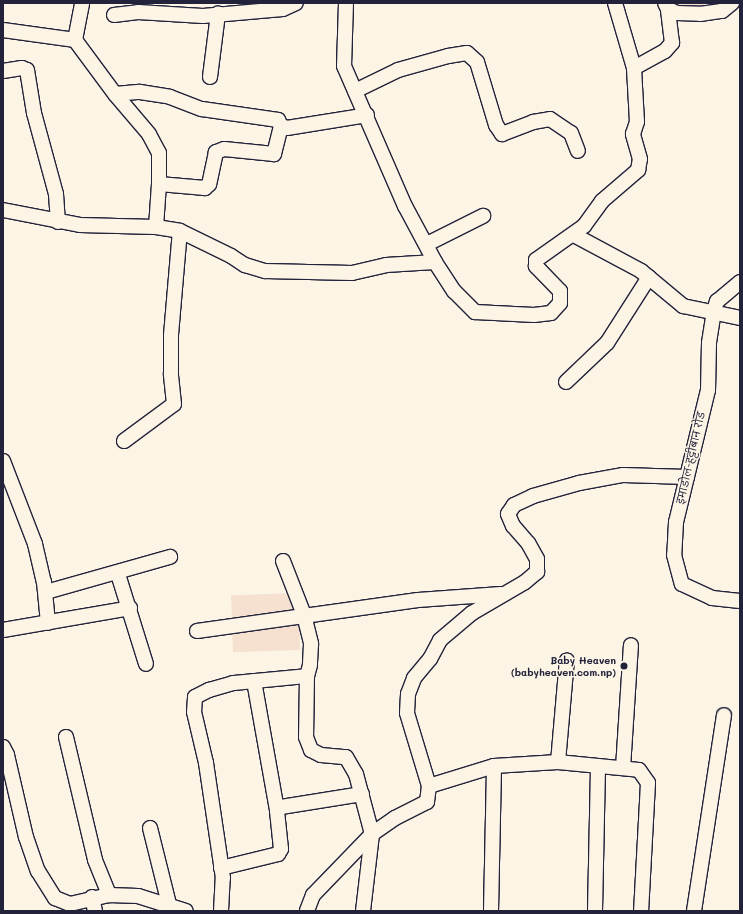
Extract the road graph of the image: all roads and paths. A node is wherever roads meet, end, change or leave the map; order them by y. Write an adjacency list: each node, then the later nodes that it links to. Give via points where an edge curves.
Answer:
1 (82, 3): 10 (street)
2 (296, 3): 7 (street, via 283,9)
3 (346, 3): 14 (street, via 344,66)
4 (615, 3): 11 (street)
5 (732, 3): 6 (street, via 722,11 700,14 677,13)
6 (667, 6): 11 (street, via 672,43 665,51)
7 (218, 14): 8 (street, via 203,16 138,12); 13 (street)
8 (114, 15)
9 (3, 30): 10 (street)
10 (75, 40): 15 (street)
11 (634, 68): 25 (street, via 637,122 633,134 640,160 638,170 602,201)
12 (3, 71): 22 (street, via 22,68 28,70 34,113 56,194)
13 (210, 77)
14 (355, 91): 16 (street); 18 (street, via 398,70 467,53 477,62 496,125 502,134 533,122 550,119 572,133)
15 (115, 94): 17 (street, via 140,92 170,97 202,109 278,120); 19 (street, via 149,134 159,153)
16 (366, 114): 17 (street, via 297,127); 26 (street, via 405,206)
17 (281, 126): 19 (street, via 274,154 224,149 216,152 209,184 205,188)
18 (578, 151)
19 (159, 184): 23 (street)
20 (3, 210): 22 (street)
21 (484, 216): 26 (street)
22 (58, 222): 23 (street)
23 (156, 227): 24 (street)
24 (180, 231): 27 (street, via 245,265 264,271 352,273 386,265); 33 (street, via 171,335 174,404)
25 (574, 235): 27 (street, via 536,260 536,266 560,291 560,303 551,313 475,312 454,291); 28 (street)
26 (427, 244): 27 (street)
27 (435, 262)
28 (649, 277): 30 (street, via 683,306); 32 (street, via 607,343)
29 (740, 282): 30 (street, इमाडोल-हट्टीबान रोड, via 717,301)
30 (714, 311): 31 (street); 35 (street, इमाडोल-हट्टीबान रोड, via 709,343 708,390)
31 (740, 318)
32 (566, 382)
33 (124, 442)
34 (3, 461): 39 (street, via 35,544)
35 (687, 477): 40 (street, via 623,475 579,483 533,496 514,505 508,514 513,526 528,543 537,559 537,572); 41 (street, इमाडोल-हट्टीबान रोड, via 676,522 674,555 677,573 682,584 697,592 712,598)
36 (170, 557): 38 (street)
37 (283, 561): 43 (street)
38 (118, 574): 39 (street); 42 (street)
39 (46, 592): 44 (street)
40 (505, 594): 43 (street, via 418,600); 59 (street, via 472,613 440,640 430,659 414,678 408,694 407,713)
41 (740, 601)
42 (130, 608): 44 (street); 49 (street)
43 (304, 615): 46 (street); 50 (street, via 311,644)
44 (48, 623): 45 (street)
45 (3, 630)
46 (197, 631)
47 (631, 644): 58 (street)
48 (567, 660): 55 (street)
49 (146, 664)
50 (307, 676): 51 (street); 60 (street, via 306,737 311,750 321,755 346,757 356,774)
51 (254, 681): 61 (street); 64 (street, via 227,685 195,697 194,712 206,762)
52 (724, 714): 76 (street)
53 (66, 737): 65 (street, via 95,860)
54 (3, 746): 66 (street, via 8,755 26,838 47,889 55,898 70,904)
55 (558, 762): 56 (street); 57 (street)
56 (494, 766): 59 (street); 73 (street)
57 (598, 766): 58 (street); 74 (street)
58 (623, 768): 75 (street, via 639,770 648,782)
59 (429, 786): 63 (street, via 427,802 394,818)
60 (362, 794): 61 (street, via 281,807); 63 (street)
61 (277, 810): 64 (street, via 281,849 278,854)
62 (150, 828): 67 (street)
63 (372, 834): 71 (street, via 313,895); 72 (street)
64 (221, 868): 70 (street)
65 (109, 895): 66 (street); 67 (street, via 138,896)
66 (92, 897): 68 (street)
67 (170, 908): 69 (street)
68 (95, 911)
69 (186, 911)
70 (221, 911)
71 (307, 911)
72 (363, 911)
73 (491, 911)
74 (595, 911)
75 (641, 911)
76 (694, 911)

